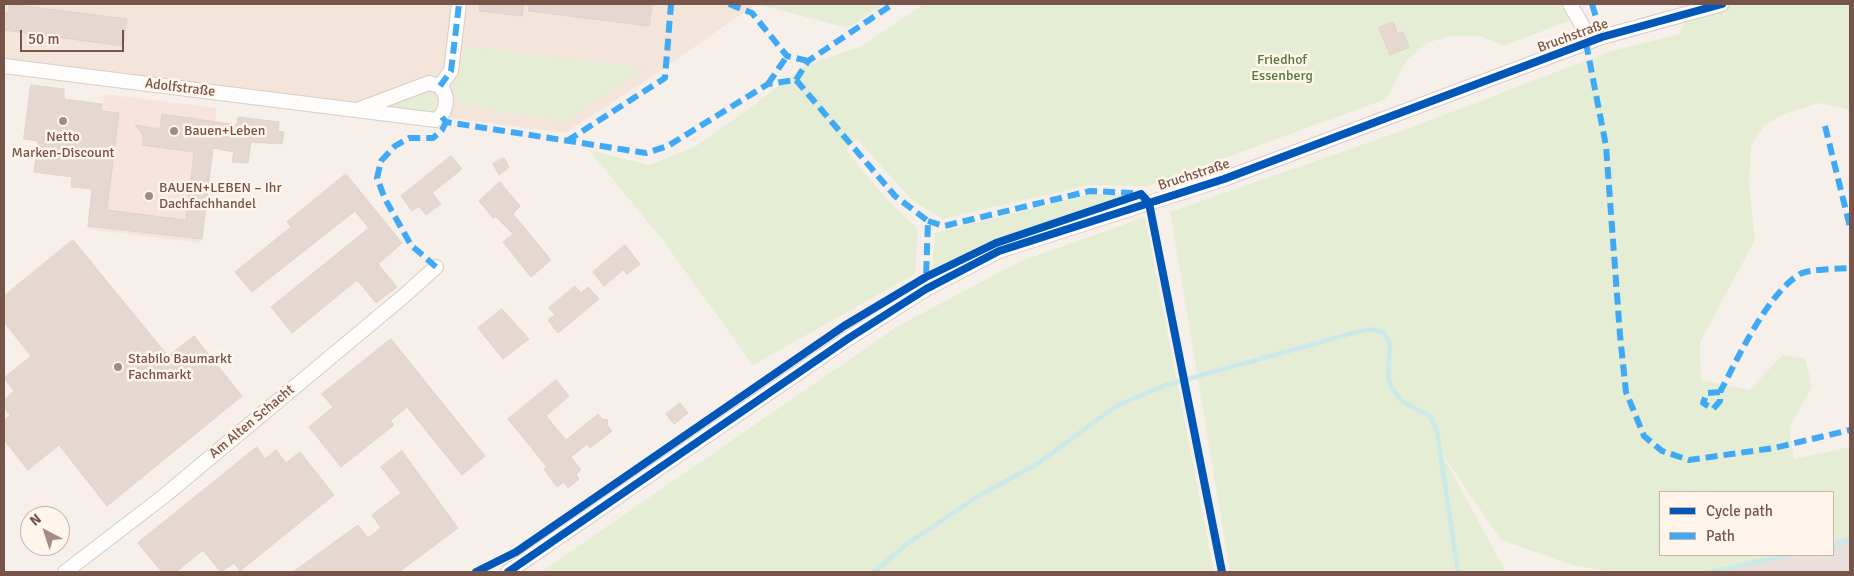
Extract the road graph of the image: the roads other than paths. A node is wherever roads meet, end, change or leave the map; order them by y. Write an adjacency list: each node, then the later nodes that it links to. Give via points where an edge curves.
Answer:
1 (459, 4): 6 (street, via 451,72)
2 (1570, 4): 4 (street)
3 (1722, 4): 4 (street, Bruchstraße)
4 (1591, 41): 10 (street, Bruchstraße, via 1224,179 999,251 926,289 849,338)
5 (4, 66): 7 (street, Adolfstraße)
6 (440, 86): 7 (street, Adolfstraße, via 429,83 413,87); 7 (street, Adolfstraße, via 446,105 442,117 436,120)
7 (357, 110)
8 (436, 267): 9 (street, Am Alten Schacht, via 164,496)
9 (65, 572)
10 (508, 572)

